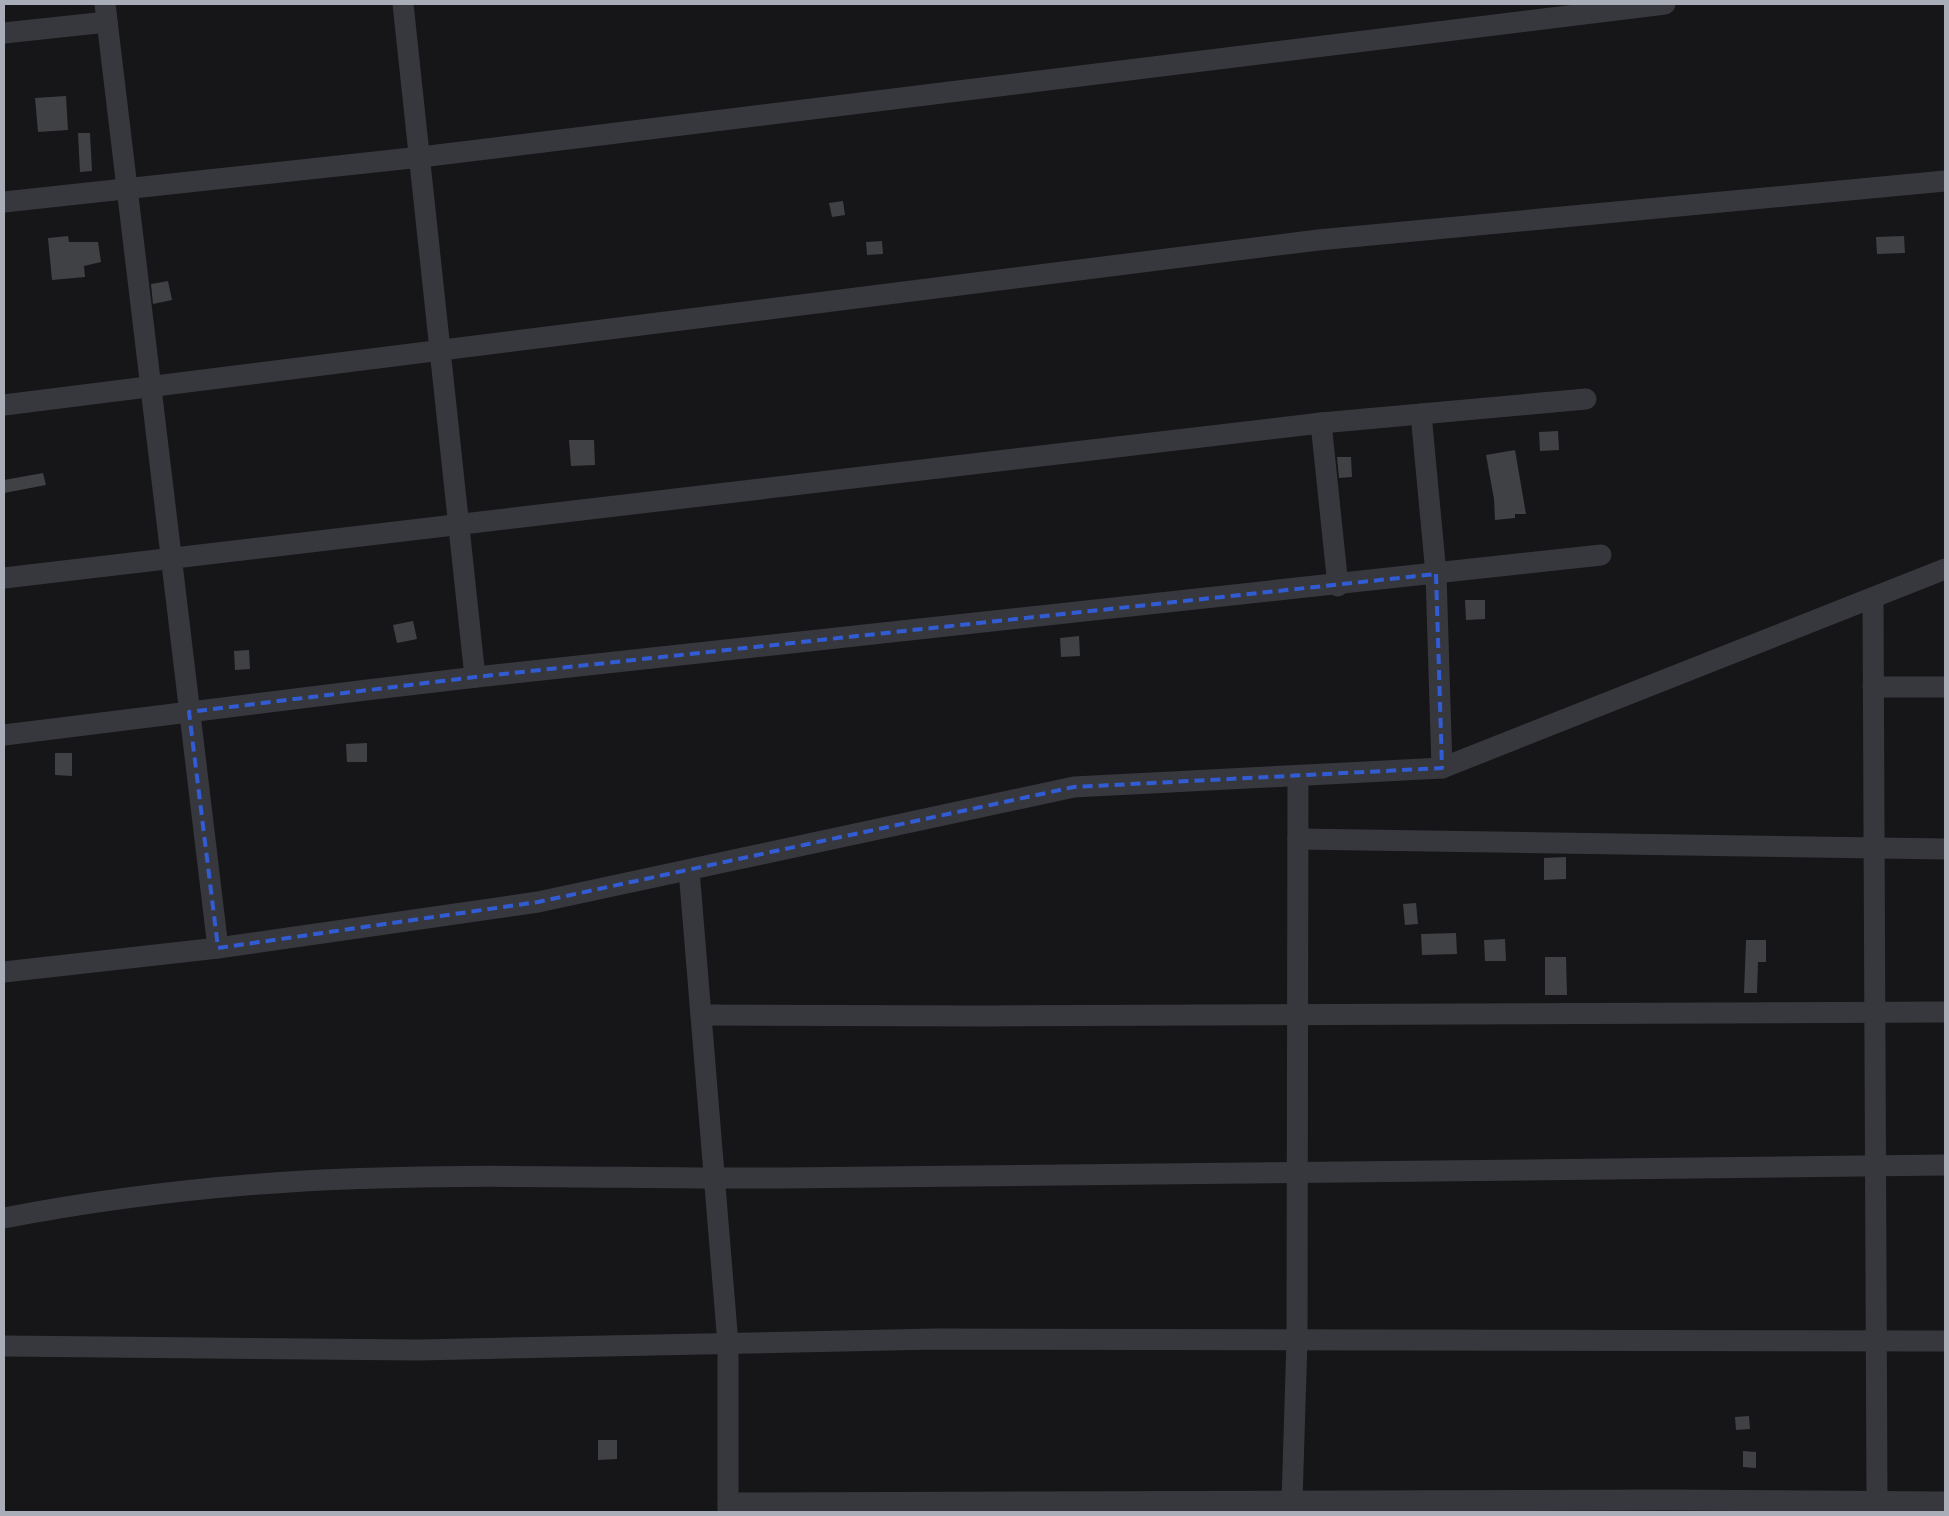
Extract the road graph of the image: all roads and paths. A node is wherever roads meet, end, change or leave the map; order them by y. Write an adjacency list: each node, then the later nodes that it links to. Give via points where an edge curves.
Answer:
1 (404, 4): 5 (street)
2 (1665, 4): 5 (street)
3 (106, 13): 4 (street); 7 (street)
4 (4, 33)
5 (421, 157): 7 (street); 9 (street)
6 (1945, 181): 9 (street, via 1318,240)
7 (128, 189): 8 (street); 10 (street)
8 (4, 202)
9 (440, 350): 10 (street); 15 (street)
10 (151, 387): 12 (street); 17 (street)
11 (1586, 399): 13 (street)
12 (4, 405)
13 (1421, 414): 14 (street); 19 (street)
14 (1320, 423): 15 (street); 21 (street)
15 (459, 524): 17 (street); 23 (street)
16 (1601, 555): 19 (street)
17 (171, 558): 20 (street); 26 (street)
18 (1945, 569): 22 (street)
19 (1436, 574): 21 (street); 28 (street)
20 (4, 578)
21 (1338, 586): 23 (street)
22 (1873, 598): 24 (street); 28 (street)
23 (476, 678): 26 (street)
24 (1873, 687): 25 (street); 31 (street)
25 (1945, 687)
26 (189, 712): 27 (street); 34 (street)
27 (4, 735)
28 (1442, 768): 29 (street)
29 (1298, 777): 30 (street); 33 (street, via 1074,787)
30 (1298, 840): 31 (street); 39 (street)
31 (1874, 848): 32 (street); 36 (street)
32 (1945, 849)
33 (689, 870): 34 (street, via 538,902); 38 (street)
34 (218, 948): 35 (street)
35 (4, 972)
36 (1875, 1012): 37 (street); 39 (street); 41 (street)
37 (1945, 1012)
38 (701, 1014): 39 (street); 43 (street)
39 (1297, 1015): 42 (street)
40 (1945, 1165): 41 (street)
41 (1876, 1166): 42 (street); 46 (street)
42 (1297, 1172): 43 (street); 45 (street)
43 (714, 1178): 44 (street, via 307,1181 177,1192); 48 (street)
44 (4, 1218)
45 (1297, 1340): 46 (street); 48 (street, via 936,1339); 50 (street)
46 (1876, 1340): 47 (street); 51 (street)
47 (1945, 1340)
48 (728, 1344): 49 (street, via 420,1350); 53 (street)
49 (4, 1346)
50 (1292, 1501): 51 (street); 53 (street)
51 (1877, 1502): 52 (street)
52 (1945, 1502)
53 (728, 1508)

